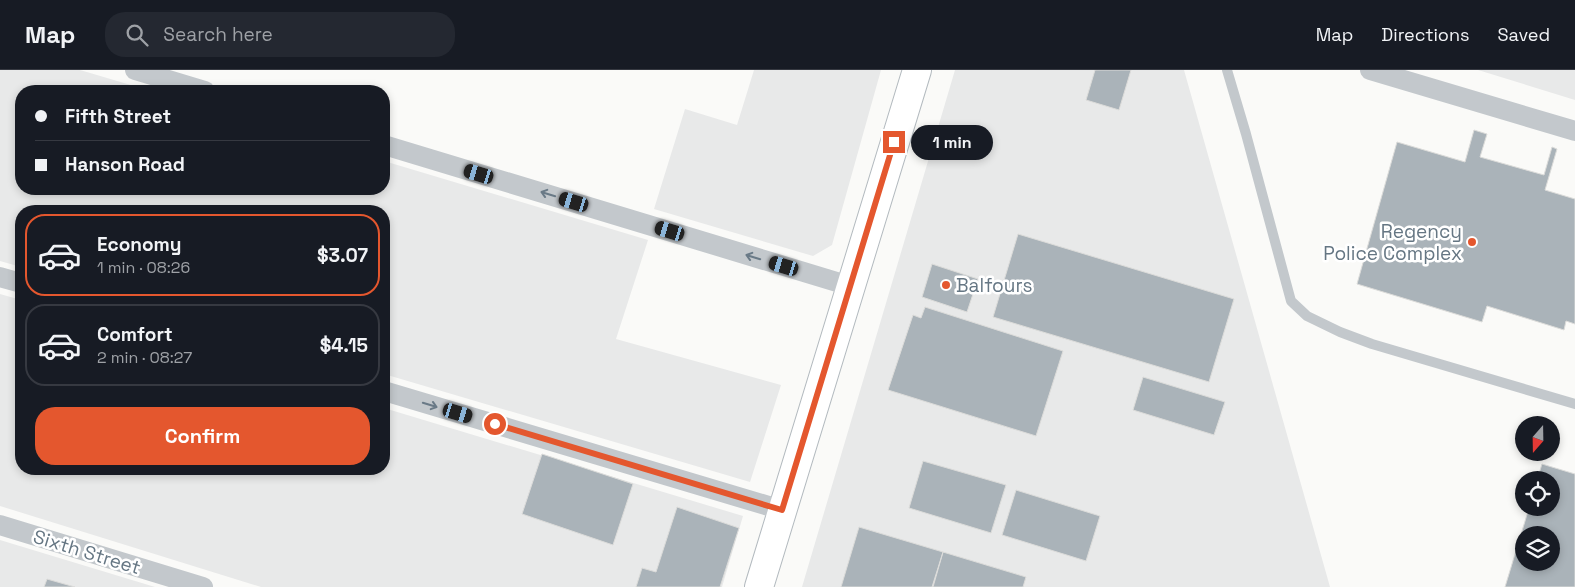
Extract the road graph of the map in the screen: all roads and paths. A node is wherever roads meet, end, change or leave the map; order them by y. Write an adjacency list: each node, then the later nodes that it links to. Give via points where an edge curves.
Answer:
1 (135, 70): 5 (street)
2 (917, 70): 10 (main road)
3 (1227, 70): 12 (lane, via 1291,301 1296,306 1307,316 1372,344)
4 (1370, 70): 6 (street)
5 (185, 85)
6 (1575, 131)
7 (390, 147): 10 (street, one-way to 7)
8 (0, 277): 9 (street)
9 (15, 281)
10 (850, 286): 13 (main road)
11 (390, 393): 13 (street, one-way to 13)
12 (1575, 404)
13 (782, 510): 16 (main road)
14 (0, 525): 15 (street, Sixth Street)
15 (203, 587)
16 (759, 587)

